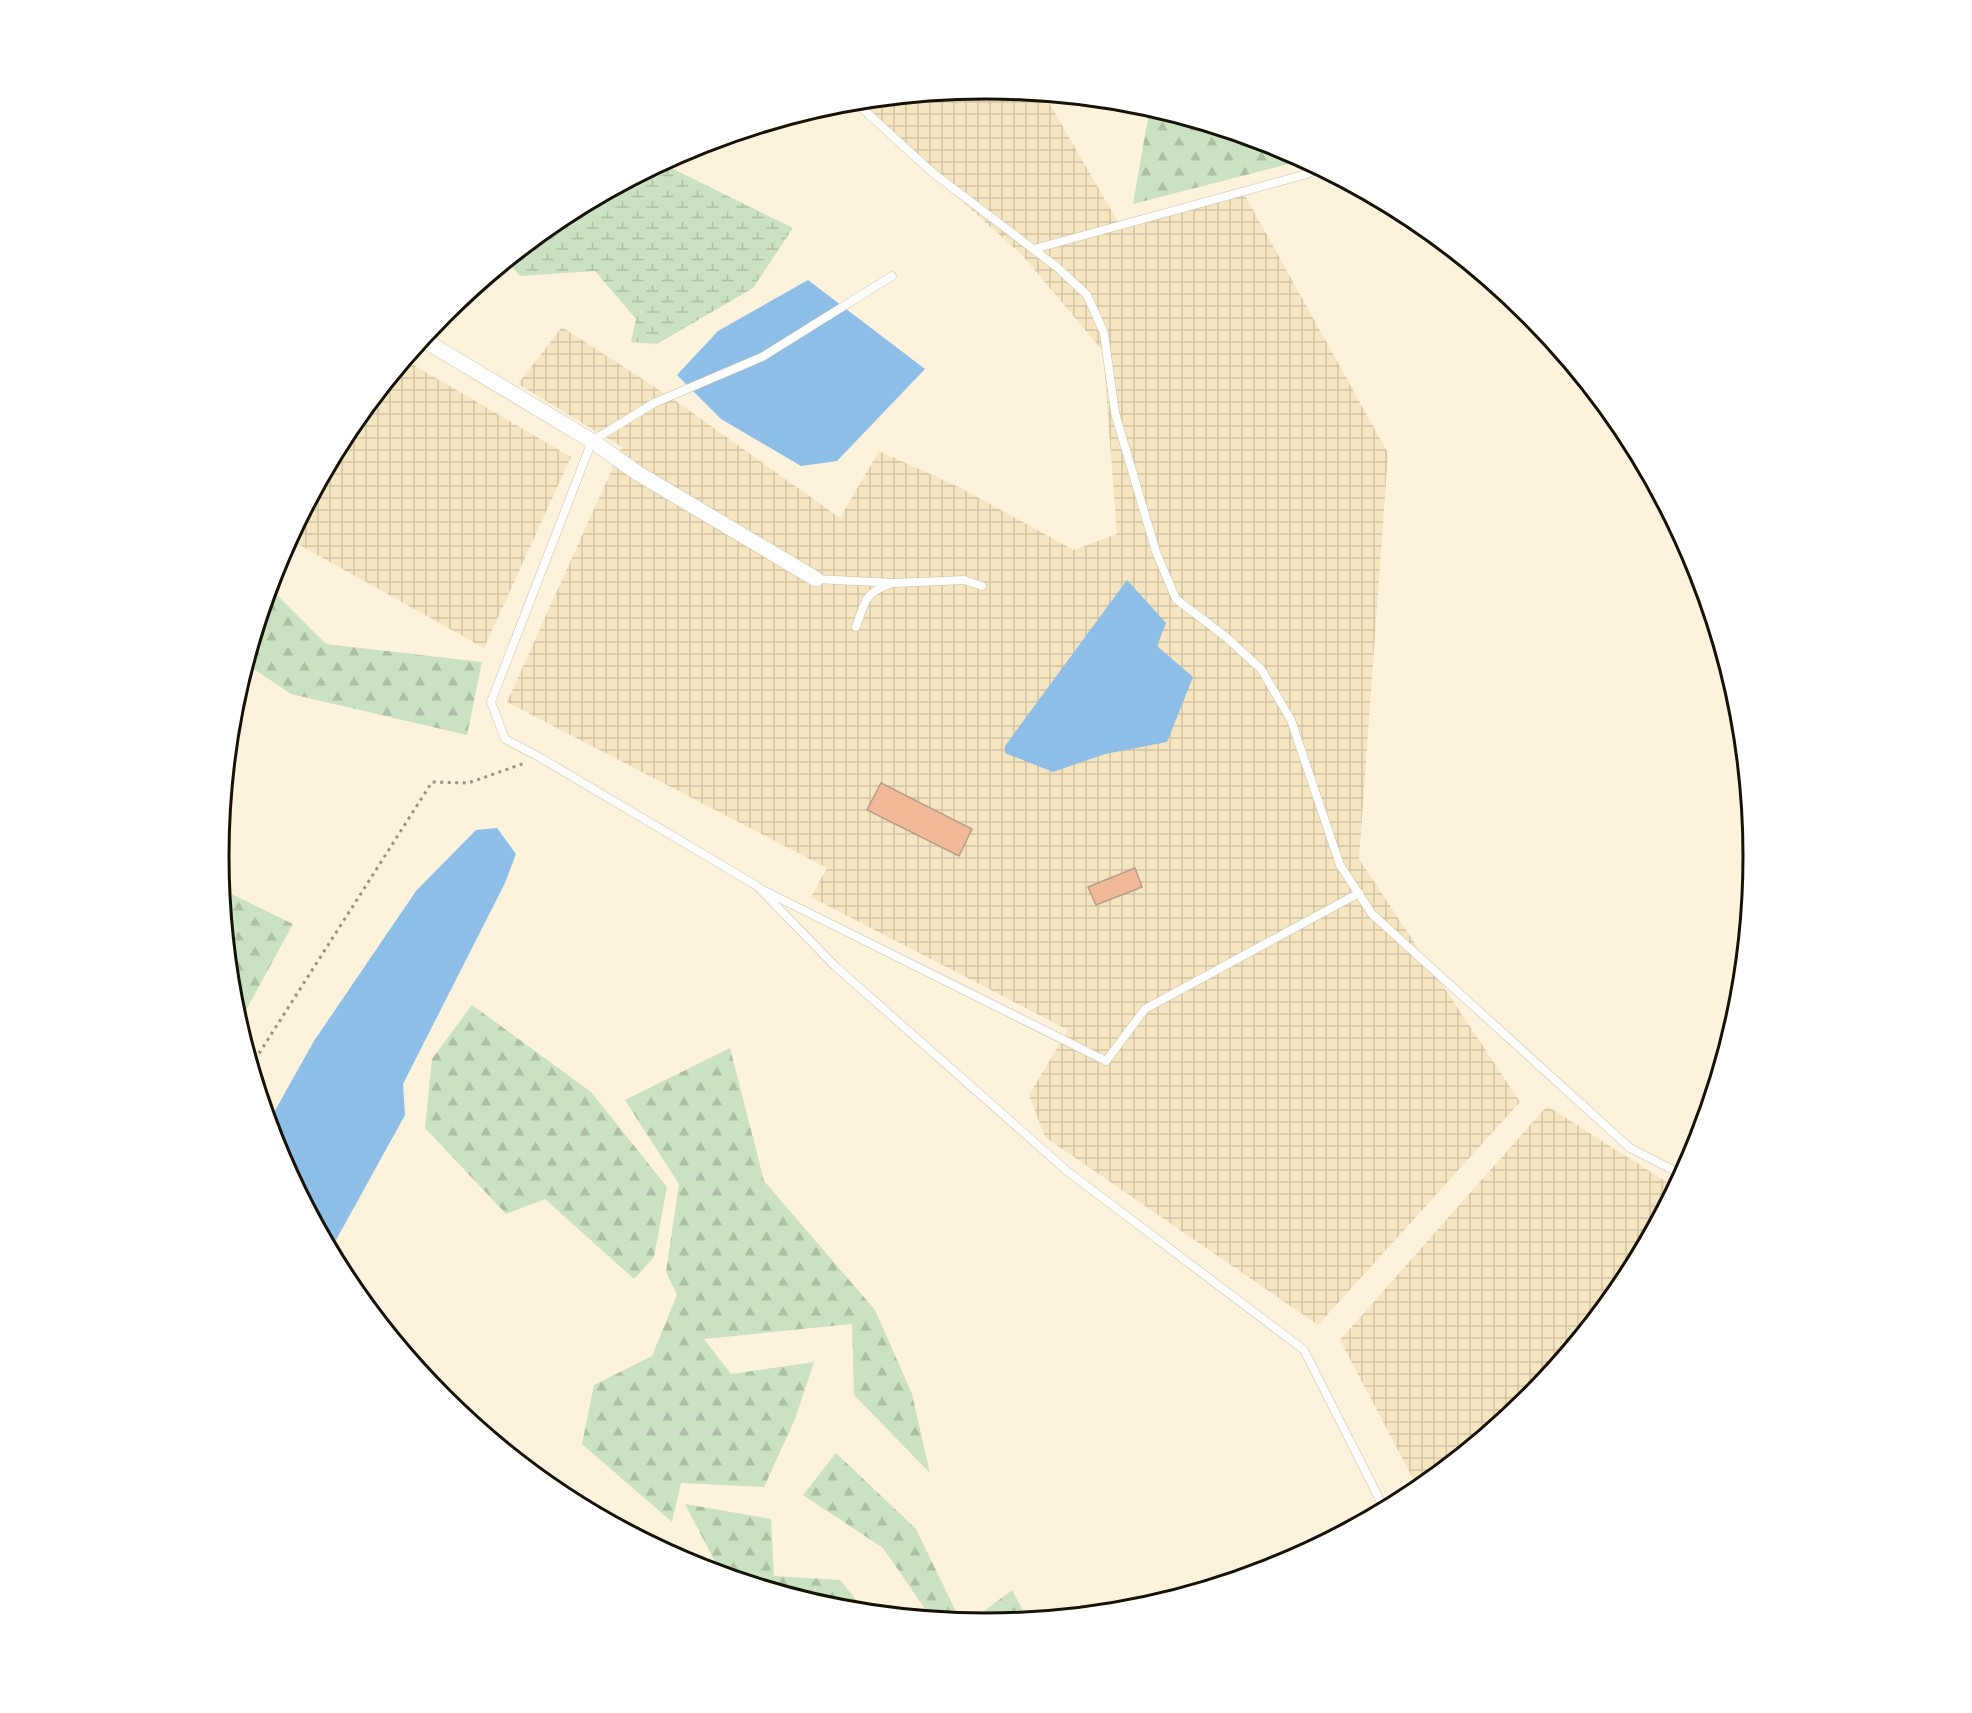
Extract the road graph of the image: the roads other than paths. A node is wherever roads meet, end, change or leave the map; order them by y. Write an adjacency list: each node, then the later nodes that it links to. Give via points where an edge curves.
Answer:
1 (863, 109): 3 (lane, via 933,173)
2 (1310, 172): 3 (lane)
3 (1034, 249): 12 (lane, via 1087,295 1104,333 1115,413 1156,552 1176,599 1261,669 1291,720 1340,865)
4 (892, 276): 6 (lane, via 762,357 654,402)
5 (429, 343): 6 (street)
6 (592, 441): 7 (street, via 639,474); 11 (lane, via 491,702 505,739)
7 (816, 579): 8 (lane)
8 (894, 583): 9 (lane, via 964,580); 10 (lane, via 873,590)
9 (982, 586)
10 (856, 627)
11 (757, 886): 12 (lane, via 1106,1061 1145,1009); 14 (lane, via 835,966 1067,1171 1304,1350)
12 (1359, 893): 13 (lane, via 1372,914 1630,1148)
13 (1675, 1171)
14 (1381, 1503)

